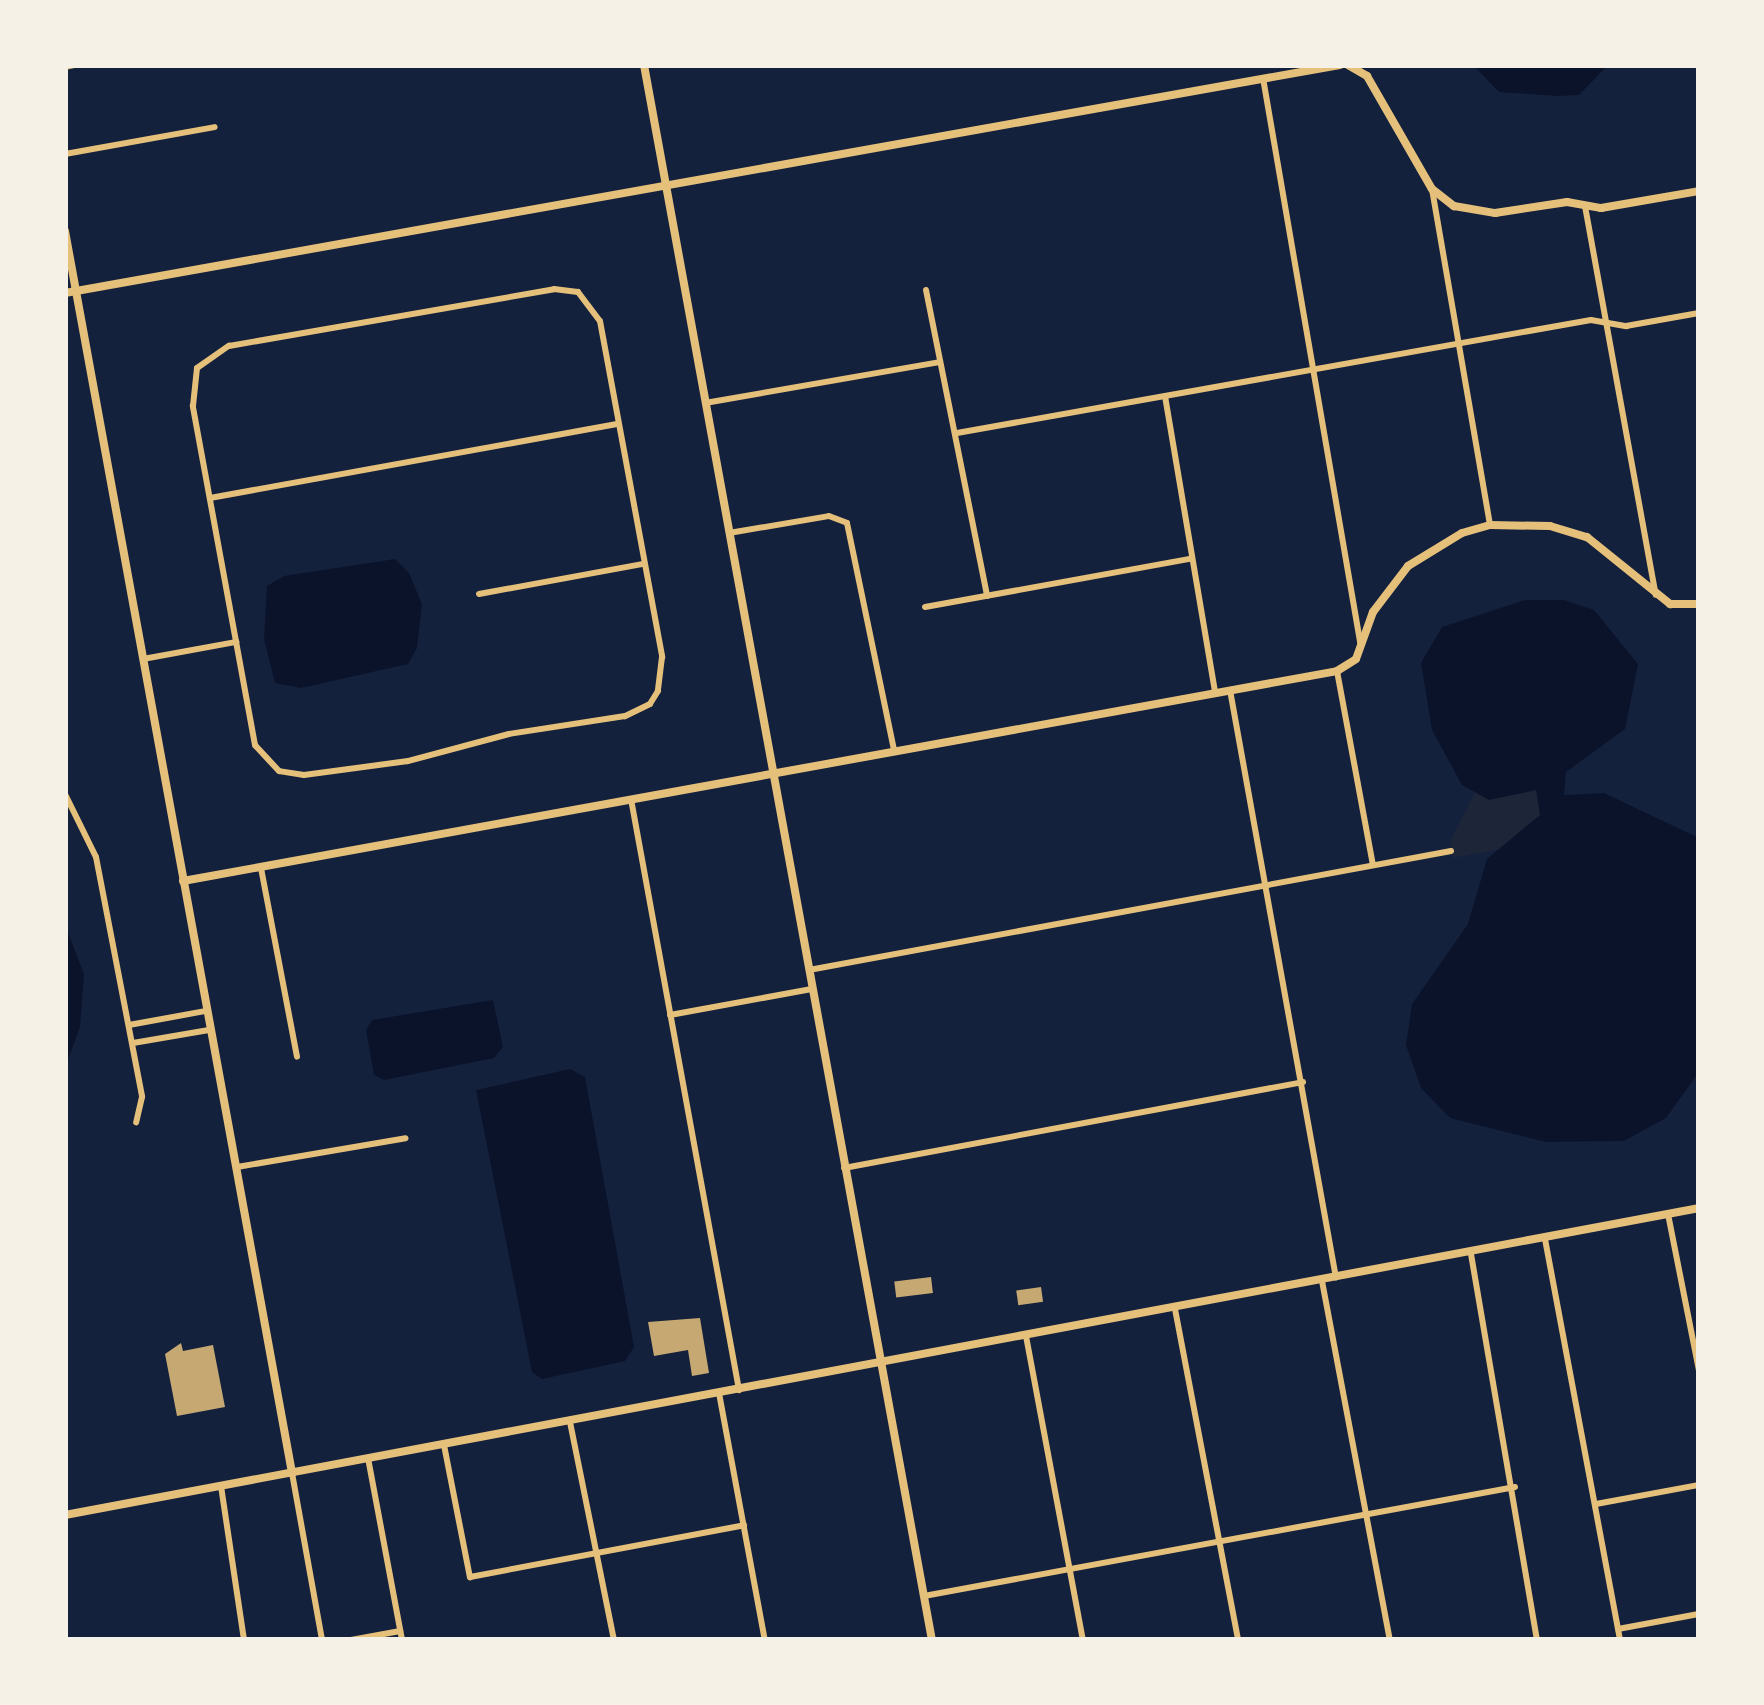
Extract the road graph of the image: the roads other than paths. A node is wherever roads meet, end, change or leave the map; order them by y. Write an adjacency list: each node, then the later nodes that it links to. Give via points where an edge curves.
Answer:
1 (74, 65): 5 (street)
2 (644, 65): 10 (street)
3 (1340, 65): 6 (street)
4 (1348, 65): 11 (street, via 1367,76)
5 (65, 66)
6 (1297, 67): 7 (street)
7 (1263, 76): 10 (street); 22 (street)
8 (215, 127): 9 (street)
9 (65, 154)
10 (666, 182): 16 (street); 24 (street)
11 (1432, 189): 13 (street, via 1454,206 1495,212 1567,202); 20 (street)
12 (1699, 191): 13 (street)
13 (1585, 206): 19 (street)
14 (65, 231): 16 (street)
15 (926, 290): 21 (street)
16 (76, 292): 17 (street); 39 (street)
17 (65, 294)
18 (1699, 312): 19 (street)
19 (1606, 323): 20 (street, via 1591,320); 34 (street)
20 (1458, 344): 22 (street); 28 (street)
21 (938, 362): 24 (street); 26 (street)
22 (1314, 369): 23 (street); 38 (street)
23 (1165, 396): 26 (street); 30 (street)
24 (705, 404): 29 (street)
25 (618, 424): 27 (street); 27 (street, via 600,321 578,292 554,288 430,307 336,331 230,346 204,358 191,392); 31 (street)
26 (956, 433): 33 (street)
27 (210, 498): 37 (street)
28 (1490, 525): 34 (street, via 1550,526 1587,537); 38 (street, via 1462,533 1408,566 1373,612)
29 (729, 532): 43 (street, via 829,516 847,523); 44 (street)
30 (1190, 559): 33 (street); 42 (street)
31 (643, 564): 32 (street); 37 (street, via 663,668 650,704 626,716 510,734 408,761 304,775 268,764 254,744)
32 (479, 594)
33 (987, 596): 36 (street)
34 (1656, 596): 35 (street, via 1678,606)
35 (1699, 604)
36 (924, 607)
37 (236, 642): 39 (street)
38 (1361, 648): 40 (street)
39 (143, 659): 50 (street)
40 (1336, 672): 41 (street); 48 (street)
41 (1230, 690): 42 (street); 51 (street)
42 (1215, 693): 43 (street)
43 (894, 750): 44 (street)
44 (772, 772): 46 (street); 52 (street)
45 (65, 794): 56 (street, via 96,857)
46 (631, 799): 49 (street); 55 (street)
47 (1451, 851): 48 (street)
48 (1373, 865): 51 (street)
49 (260, 868): 50 (street); 59 (street)
50 (183, 882): 54 (street)
51 (1267, 884): 52 (street); 60 (street)
52 (808, 970): 53 (street)
53 (812, 989): 55 (street); 64 (street)
54 (206, 1012): 56 (street); 57 (street)
55 (670, 1015): 76 (street)
56 (130, 1024): 58 (street)
57 (209, 1030): 58 (street); 63 (street)
58 (133, 1043): 61 (street, via 142,1097)
59 (297, 1056)
60 (1303, 1082): 64 (street); 69 (street)
61 (136, 1122)
62 (406, 1138): 63 (street)
63 (237, 1168): 81 (street)
64 (844, 1168): 74 (street)
65 (1699, 1208): 66 (street)
66 (1668, 1214): 67 (street); 73 (street)
67 (1545, 1239): 68 (street); 85 (street)
68 (1471, 1254): 69 (street); 84 (street)
69 (1336, 1279): 70 (street)
70 (1322, 1281): 71 (street); 86 (street)
71 (1175, 1309): 72 (street); 89 (street)
72 (1026, 1336): 74 (street); 91 (street)
73 (1697, 1353): 75 (street)
74 (880, 1363): 76 (street); 92 (street)
75 (1699, 1370)
76 (739, 1390): 77 (street)
77 (720, 1393): 78 (street); 88 (street)
78 (570, 1422): 79 (street); 90 (street)
79 (444, 1445): 80 (street); 90 (street, via 470,1577)
80 (368, 1458): 81 (street); 95 (street)
81 (292, 1473): 83 (street); 97 (street)
82 (1699, 1485): 85 (street)
83 (221, 1486): 87 (street); 96 (street)
84 (1515, 1487): 86 (street); 105 (street)
85 (1596, 1504): 94 (street)
86 (1367, 1513): 89 (street); 104 (street)
87 (65, 1515)
88 (744, 1525): 90 (street); 100 (street)
89 (1219, 1542): 91 (street); 103 (street)
90 (596, 1552): 99 (street)
91 (1070, 1569): 92 (street); 102 (street)
92 (924, 1596): 101 (street)
93 (1699, 1614): 94 (street)
94 (1618, 1629): 106 (street)
95 (401, 1636): 98 (street)
96 (244, 1640)
97 (322, 1640)
98 (351, 1640)
99 (614, 1640)
100 (765, 1640)
101 (932, 1640)
102 (1082, 1640)
103 (1238, 1640)
104 (1390, 1640)
105 (1537, 1640)
106 (1620, 1640)

